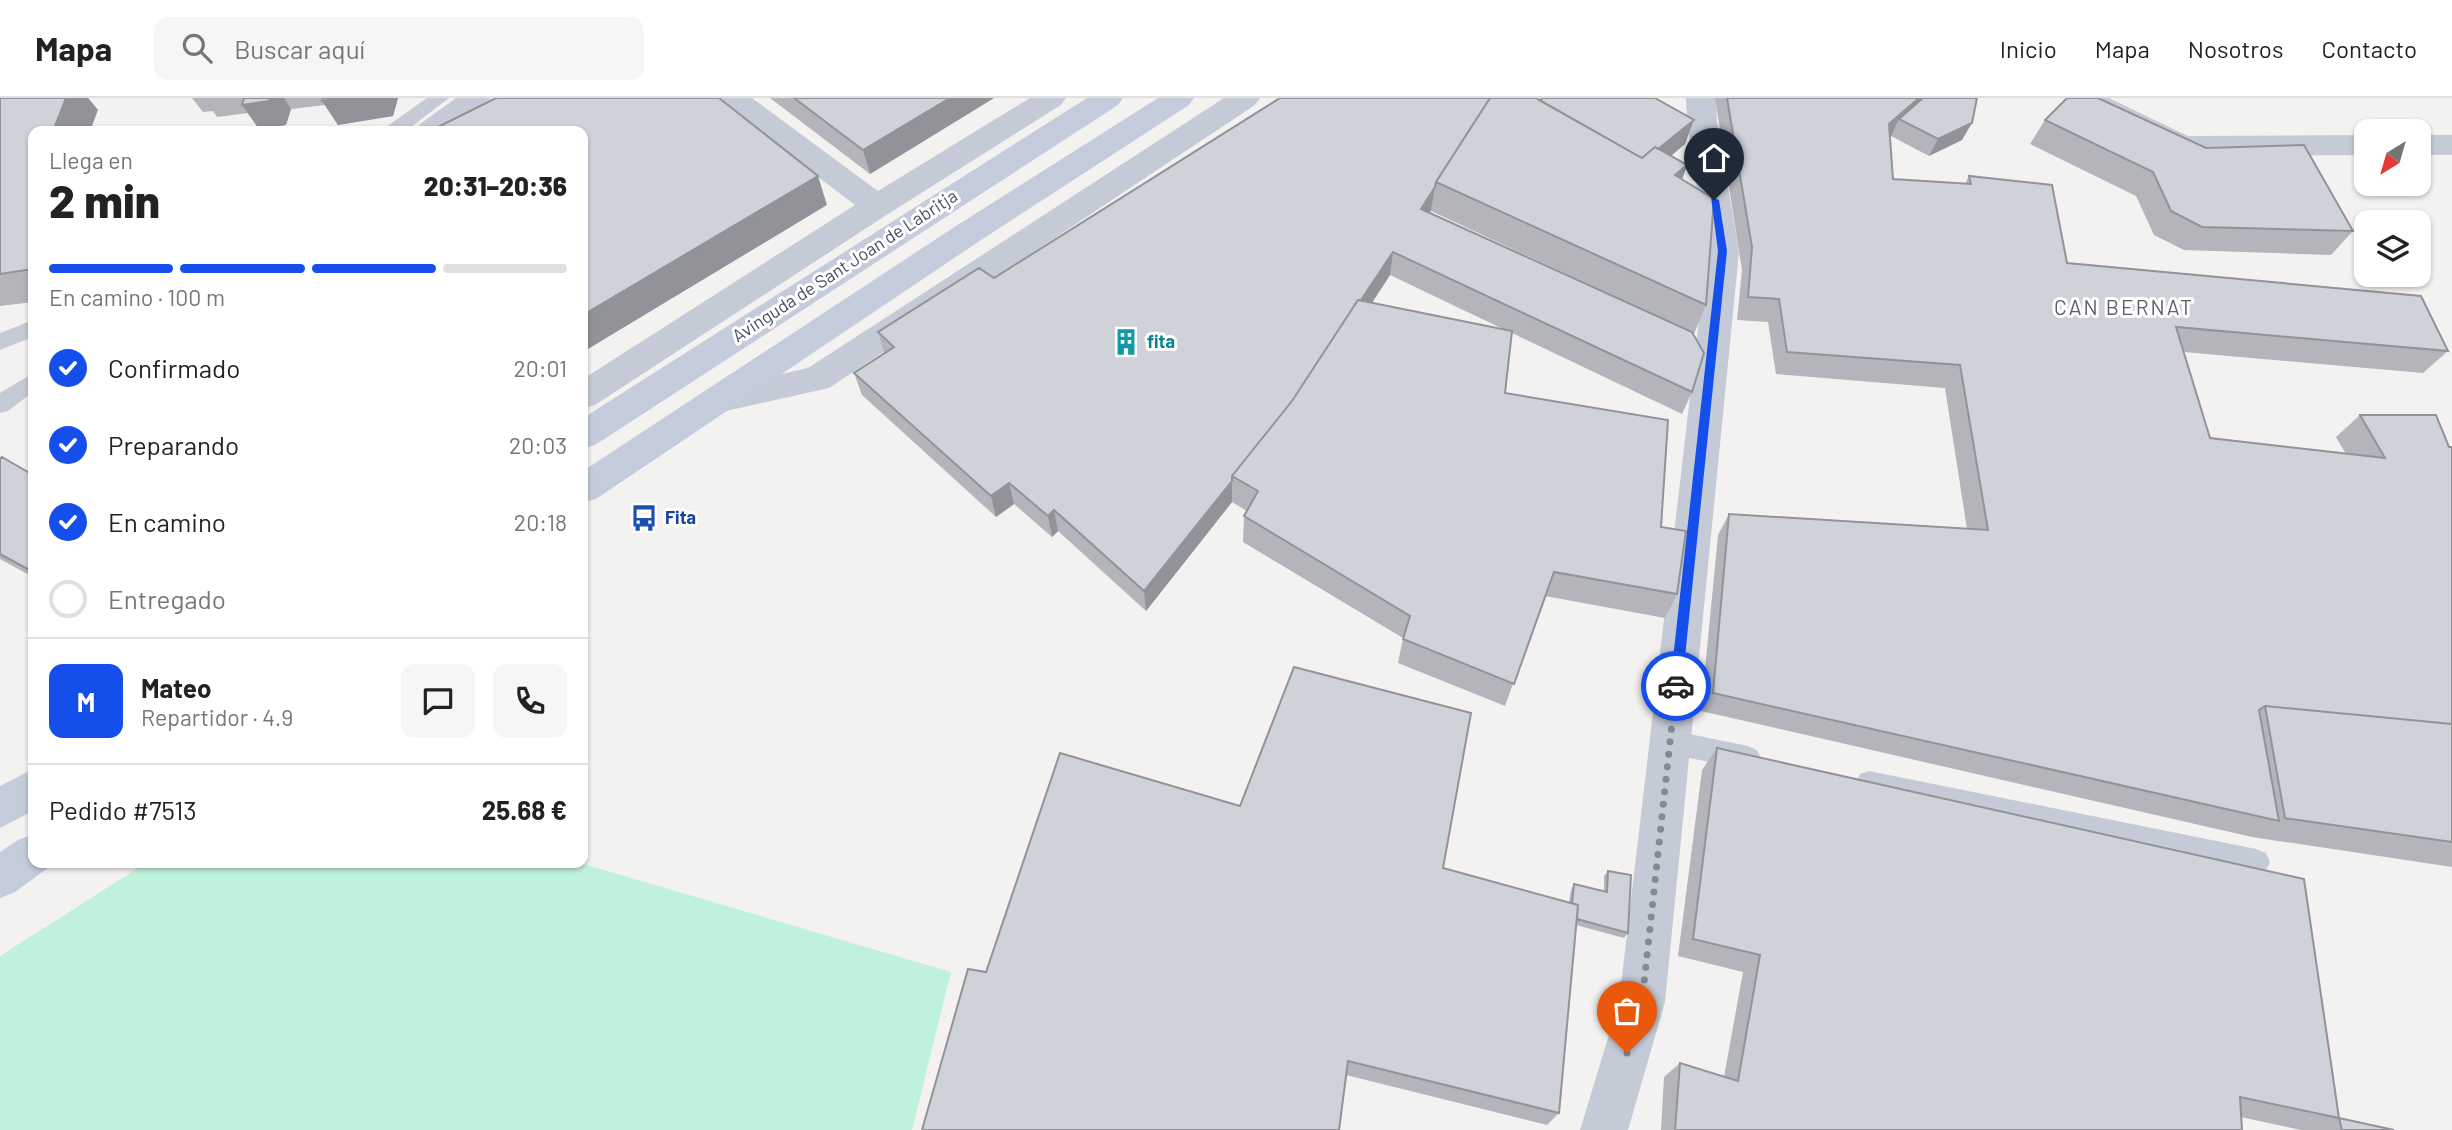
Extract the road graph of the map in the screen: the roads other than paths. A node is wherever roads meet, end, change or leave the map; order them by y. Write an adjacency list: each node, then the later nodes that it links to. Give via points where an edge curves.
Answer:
1 (440, 98): 10 (lane)
2 (476, 98): 11 (street)
3 (733, 98): 15 (street)
4 (1051, 98): 15 (street, Avinguda de Sant Joan de Labritja)
5 (1108, 98): 22 (main road, Avinguda de Sant Joan de Labritja)
6 (1179, 98): 20 (main road)
7 (1245, 98): 20 (street, via 817,379)
8 (1701, 98): 24 (street, via 1723,251)
9 (2085, 98): 12 (street, via 2184,146)
10 (400, 126)
11 (438, 126)
12 (2354, 145)
13 (2431, 145): 14 (street)
14 (2452, 145)
15 (877, 206): 19 (street, Avinguda de Sant Joan de Labritja)
16 (28, 330): 17 (lane)
17 (0, 342)
18 (28, 385): 21 (lane)
19 (588, 393)
20 (717, 400): 23 (main road)
21 (0, 405)
22 (588, 432)
23 (588, 486)
24 (1670, 742): 25 (lane); 32 (street, via 1642,1002)
25 (1779, 765)
26 (1847, 778): 30 (lane)
27 (28, 791): 28 (main road)
28 (0, 809)
29 (28, 857): 31 (main road)
30 (2256, 862)
31 (0, 877)
32 (1604, 1130)

